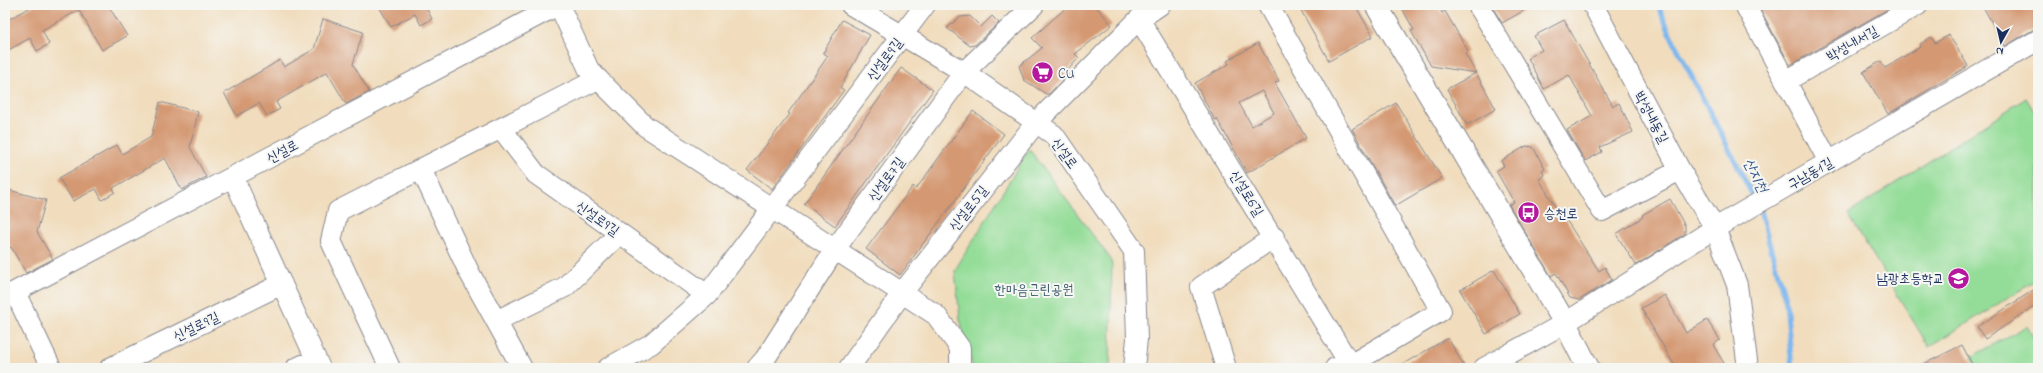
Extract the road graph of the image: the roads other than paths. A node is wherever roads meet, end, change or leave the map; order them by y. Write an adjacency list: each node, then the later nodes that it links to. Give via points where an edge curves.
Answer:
1 (559, 5): 16 (street, via 589,70); 23 (street, 신설로)
2 (851, 5): 13 (street, 신설로)
3 (925, 5): 13 (street, 신설로9길)
4 (1034, 5): 15 (street, 신설로7길)
5 (1160, 5): 12 (street, 신설로5길)
6 (1268, 5): 36 (street, via 1441,311)
7 (1376, 5): 34 (main road)
8 (1478, 5): 22 (street, via 1602,211)
9 (1593, 5): 22 (street, 박성내동길)
10 (1745, 5): 17 (street)
11 (1918, 5): 17 (street, 박성내서길)
12 (1139, 19): 18 (street, 신설로5길); 27 (street, 신설로6길)
13 (902, 35): 15 (street, 신설로); 24 (street, 신설로9길)
14 (2038, 40): 20 (street, 구남동1길)
15 (964, 72): 18 (street, 신설로); 28 (street, 신설로7길)
16 (598, 79): 19 (street); 24 (street, via 645,126)
17 (1786, 81): 20 (street)
18 (1035, 124): 30 (street, 신설로5길); 46 (street, 신설로, via 1054,135 1134,251 1137,339)
19 (501, 128): 21 (street); 26 (street, 신설로9길, via 536,174)
20 (1829, 162): 25 (street, 구남동1길)
21 (421, 169): 33 (street, via 469,272); 40 (street, via 338,211 331,241)
22 (1680, 170): 25 (street, 박성내동길)
23 (233, 177): 29 (street); 31 (street, 신설로)
24 (772, 208): 28 (street); 32 (street, 신설로9길)
25 (1716, 227): 34 (street, 구남동1길); 50 (street, 박성내동길, via 1737,285)
26 (620, 233): 32 (street, 신설로9길); 33 (street, via 565,287)
27 (1274, 237): 36 (street, 신설로6길); 47 (street, via 1201,287)
28 (835, 249): 30 (street); 43 (street, 신설로7길)
29 (282, 284): 35 (street); 38 (street, 신설로9길)
30 (902, 293): 44 (street, 신설로5길); 45 (street, via 936,315 960,348)
31 (10, 294): 37 (street)
32 (707, 295): 42 (street, 신설로9길, via 651,344)
33 (496, 321): 41 (street)
34 (1565, 323): 48 (street, 구남동1길); 49 (main road)
35 (318, 363): 39 (street)
36 (1346, 367)
37 (51, 368)
38 (110, 368)
39 (296, 368)
40 (390, 368)
41 (522, 368)
42 (608, 368)
43 (757, 368)
44 (849, 368)
45 (960, 368)
46 (1134, 368)
47 (1226, 368)
48 (1484, 368)
49 (1588, 368)
50 (1748, 368)

